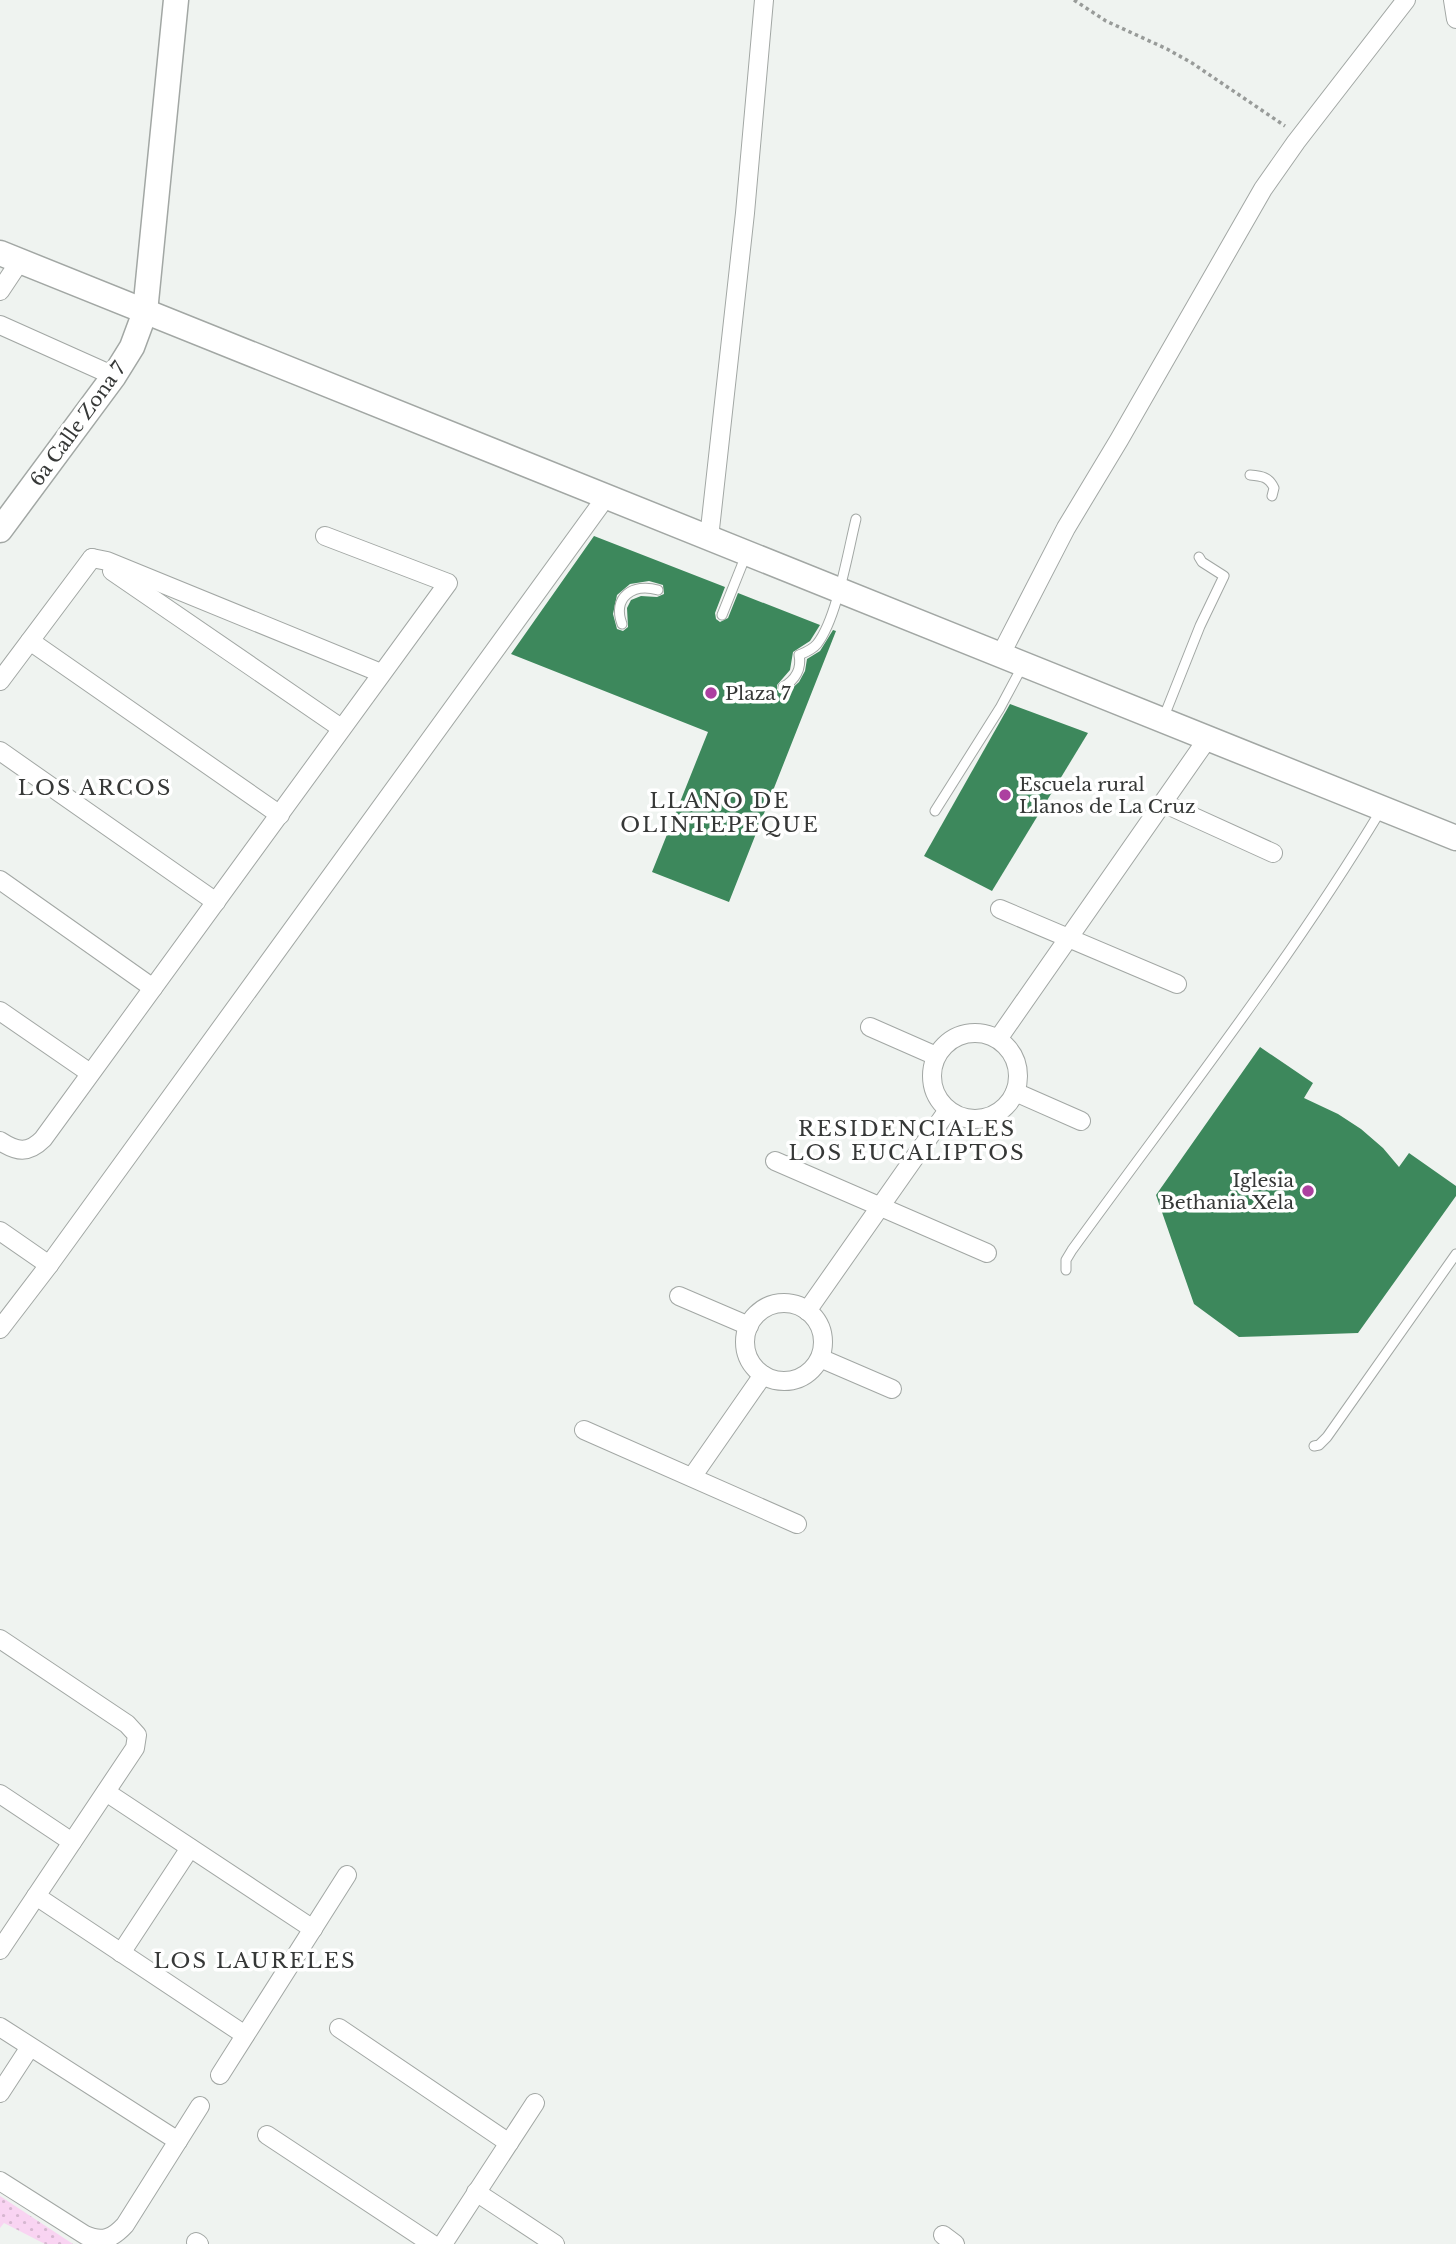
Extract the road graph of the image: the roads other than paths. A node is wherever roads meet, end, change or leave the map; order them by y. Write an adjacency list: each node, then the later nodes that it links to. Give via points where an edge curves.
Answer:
1 (176, 0): 8 (main road, 6a Calle Zona 7)
2 (764, 0): 17 (street)
3 (1406, 0): 26 (street, via 1263,189 1086,493)
4 (1453, 0): 5 (street)
5 (1456, 19)
6 (10, 257): 7 (street); 8 (main road)
7 (0, 291)
8 (145, 312): 10 (main road, 6a Calle Zona 7, via 132,347); 13 (main road)
9 (0, 325): 10 (street)
10 (114, 376): 15 (main road, 6a Calle Zona 7)
11 (1250, 475): 12 (lane, via 1270,481)
12 (1272, 496)
13 (606, 497): 17 (main road); 60 (street)
14 (856, 519): 22 (lane)
15 (0, 530)
16 (325, 536): 27 (street, via 448,583)
17 (709, 538): 18 (main road)
18 (747, 554): 22 (main road); 23 (lane)
19 (1199, 557): 30 (lane, via 1224,576)
20 (92, 558): 25 (street); 27 (street); 31 (street)
21 (658, 590): 24 (lane, via 640,587 628,593 620,609)
22 (839, 591): 26 (main road); 29 (lane, via 818,642 799,655 796,676)
23 (722, 615)
24 (622, 624)
25 (30, 641): 28 (street); 37 (street)
26 (1012, 659): 30 (main road); 36 (lane, via 1000,708)
27 (381, 673): 31 (street)
28 (0, 681)
29 (783, 687)
30 (1162, 720): 32 (main road)
31 (341, 728): 37 (street)
32 (1208, 738): 34 (street); 35 (main road)
33 (0, 751): 41 (street)
34 (1163, 803): 39 (street); 43 (street)
35 (1382, 809): 38 (main road); 61 (lane, via 1270,977 1072,1250)
36 (935, 811)
37 (280, 815): 41 (street)
38 (1456, 838)
39 (1273, 853)
40 (0, 880): 45 (street)
41 (216, 902): 45 (street)
42 (1000, 909): 43 (street)
43 (1068, 938): 44 (street); 48 (street)
44 (1177, 984)
45 (153, 988): 50 (street)
46 (0, 1011): 50 (street)
47 (870, 1027): 49 (street)
48 (998, 1039): 49 (street, via 972,1032 945,1044); 51 (street, via 1016,1063)
49 (936, 1056): 52 (street, via 932,1080)
50 (90, 1073): 54 (street, via 37,1145 18,1150)
51 (1015, 1092): 52 (street, via 988,1117 962,1117); 53 (street)
52 (948, 1110): 56 (street)
53 (1081, 1121)
54 (0, 1140)
55 (775, 1161): 56 (street)
56 (880, 1207): 58 (street); 63 (street)
57 (0, 1231): 60 (street)
58 (987, 1253)
59 (1456, 1254): 70 (lane, via 1327,1437)
60 (49, 1265): 65 (street)
61 (1066, 1270)
62 (679, 1296): 64 (street)
63 (807, 1311): 64 (street, via 788,1303 776,1304); 66 (street, via 822,1332)
64 (749, 1326): 67 (street, via 748,1357)
65 (0, 1329)
66 (820, 1358): 67 (street, via 796,1379); 68 (street)
67 (763, 1375): 71 (street)
68 (892, 1389)
69 (584, 1430): 71 (street)
70 (1314, 1446)
71 (692, 1477): 72 (street)
72 (797, 1524)
73 (0, 1639): 74 (street, via 134,1729 135,1748)
74 (106, 1792): 76 (street); 77 (street)
75 (0, 1794): 76 (street)
76 (72, 1842): 79 (street)
77 (190, 1848): 80 (street); 82 (street)
78 (347, 1875): 80 (street)
79 (36, 1896): 81 (street); 82 (street)
80 (313, 1929): 85 (street)
81 (0, 1950)
82 (121, 1953): 85 (street)
83 (0, 2027): 86 (street)
84 (339, 2028): 93 (street)
85 (245, 2035): 87 (street)
86 (30, 2047): 88 (street); 92 (street)
87 (220, 2076)
88 (0, 2092)
89 (535, 2104): 93 (street)
90 (200, 2106): 92 (street)
91 (267, 2135): 96 (street)
92 (178, 2141): 94 (street, via 125,2225 104,2240 85,2235)
93 (509, 2143): 95 (street)
94 (0, 2181)
95 (476, 2192): 97 (street); 98 (street)
96 (432, 2244)
97 (443, 2244)
98 (555, 2244)

